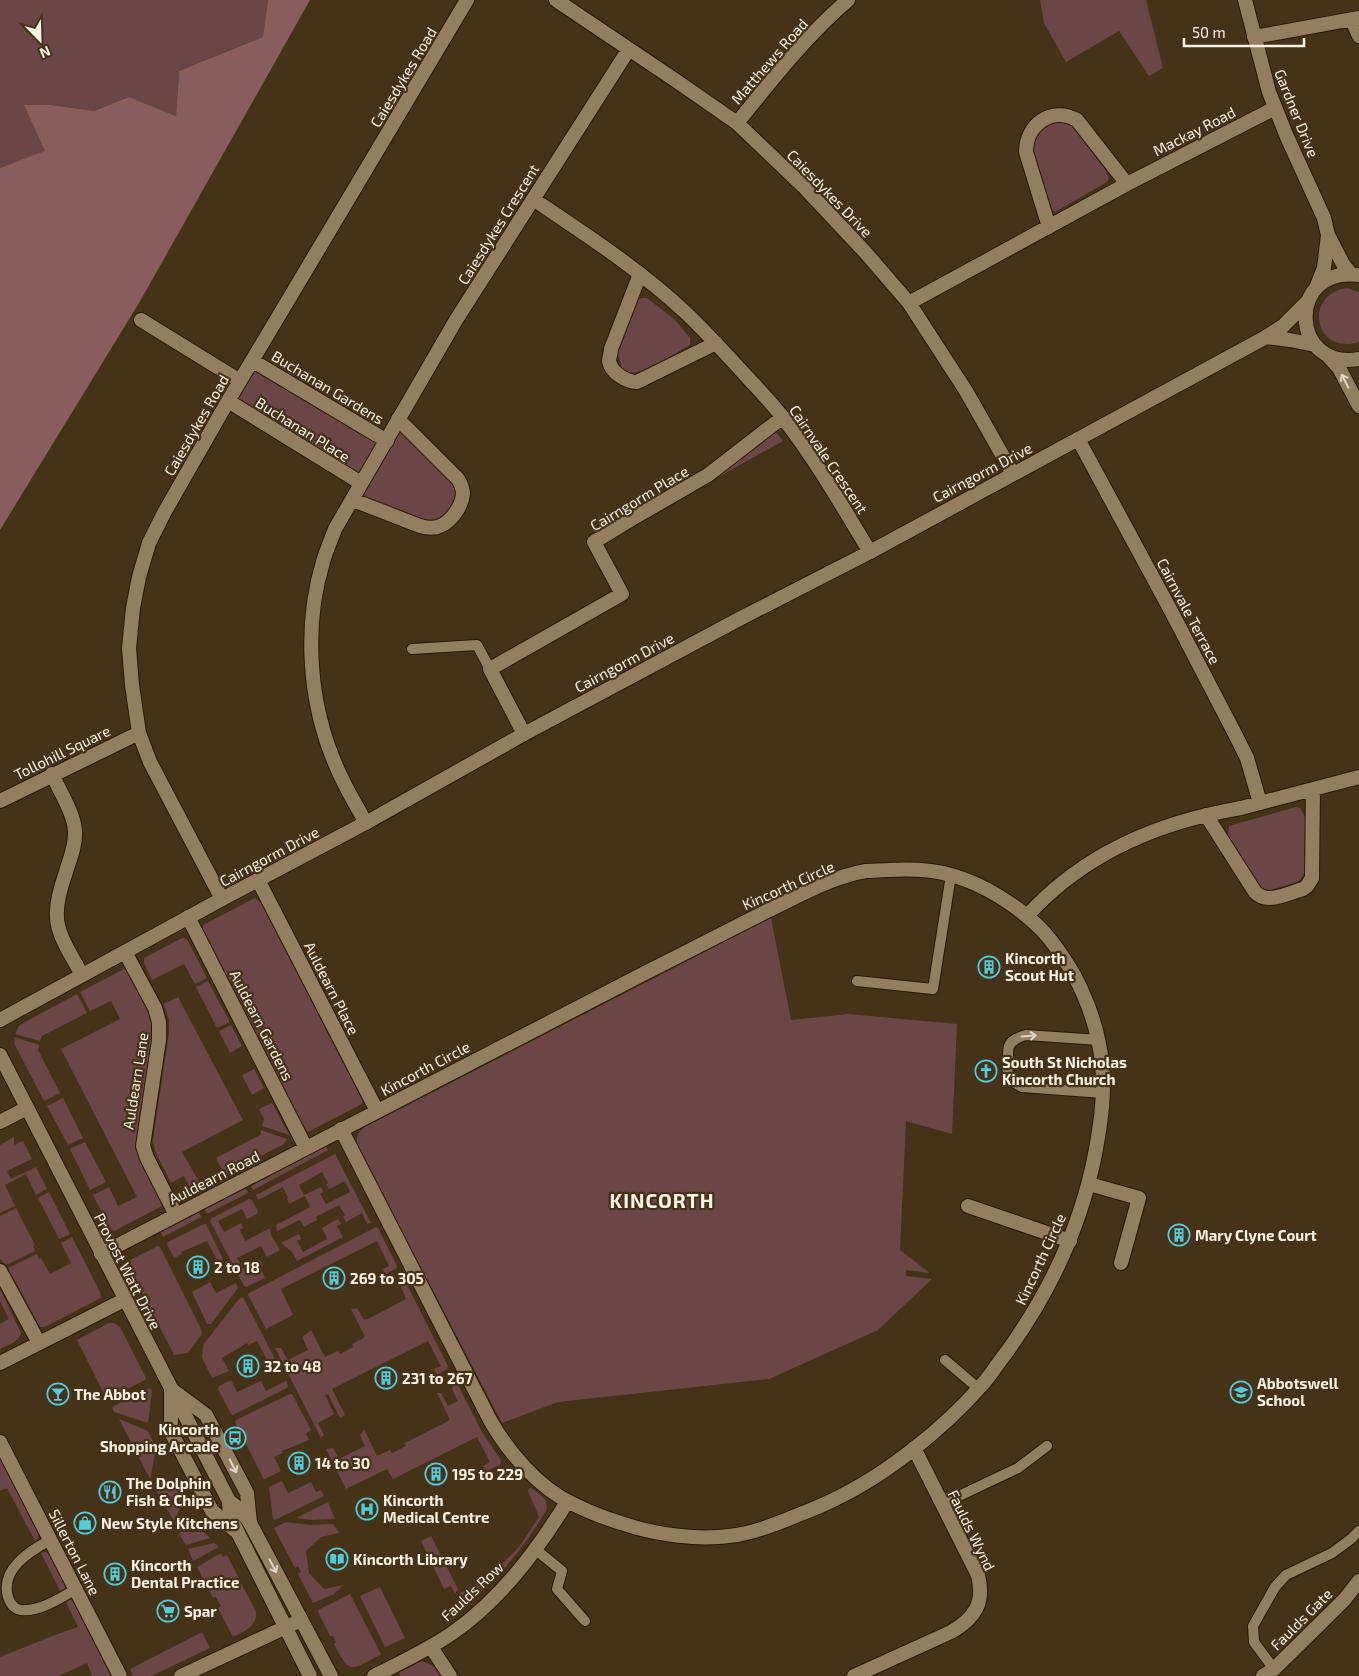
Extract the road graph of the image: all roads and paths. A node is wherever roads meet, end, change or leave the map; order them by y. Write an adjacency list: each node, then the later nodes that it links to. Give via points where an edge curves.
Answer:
1 (467, 0): 26 (street, Caiesdykes Road)
2 (556, 0): 8 (street, Caiesdykes Drive)
3 (848, 0): 10 (street, Matthews Road, via 785,64)
4 (1245, 0): 7 (street, Gardner Drive)
5 (1355, 19): 6 (street); 7 (street)
6 (1359, 36)
7 (1254, 38): 9 (street, Gardner Drive)
8 (629, 49): 10 (street, Caiesdykes Drive); 12 (street, Caiesdykes Crescent)
9 (1275, 108): 11 (street, Mackay Road); 14 (street, Gardner Drive, via 1324,218)
10 (737, 123): 19 (street, Caiesdykes Drive, via 805,188)
11 (1127, 184): 13 (street, Mackay Road); 13 (street, via 1077,120 1058,115 1044,119 1032,129 1026,152)
12 (533, 199): 15 (street, Cairnvale Crescent); 31 (street, Caiesdykes Crescent, via 456,320)
13 (1049, 227): 19 (street, Mackay Road)
14 (1328, 235): 16 (street, Gardner Drive, via 1343,264); 17 (street, Gardner Drive, via 1324,268)
15 (640, 274): 22 (street, Cairnvale Crescent); 22 (street, via 611,349 609,361 615,372 629,382 637,382)
16 (1355, 275): 17 (street, via 1326,280)
17 (1316, 288): 18 (street, Gardner Drive)
18 (1308, 301): 21 (street, Cairngorm Drive, via 1283,326); 23 (street, via 1305,324)
19 (909, 303): 34 (street, Caiesdykes Drive, via 966,391)
20 (141, 320): 27 (street)
21 (1266, 337): 23 (street); 32 (street, Cairngorm Drive)
22 (716, 343): 30 (street, Cairnvale Crescent)
23 (1315, 345): 24 (street)
24 (1330, 357): 25 (street); 29 (street, one-way to 24)
25 (1359, 359)
26 (253, 361): 27 (street, Caiesdykes Road); 33 (street, Buchanan Gardens)
27 (240, 382): 28 (street, Caiesdykes Road)
28 (228, 401): 35 (street, Buchanan Place); 40 (street, Caiesdykes Road, via 164,513 149,543 139,577 129,648)
29 (1359, 406)
30 (783, 417): 37 (street, Cairnvale Crescent, via 826,478); 39 (street, Cairngorm Place, via 708,475 594,542 622,594)
31 (398, 420): 33 (street, Caiesdykes Crescent); 36 (street, via 458,479 463,496 460,506 447,522 430,528)
32 (1078, 439): 34 (street, Cairngorm Drive); 46 (street, Cairnvale Terrace, via 1234,732 1247,758)
33 (387, 440): 35 (street, Caiesdykes Crescent)
34 (1013, 474): 37 (street, Cairngorm Drive)
35 (361, 483): 36 (street, Caiesdykes Crescent)
36 (353, 500): 48 (street, Caiesdykes Crescent, via 335,529 323,561 313,616 312,667 327,741 337,768)
37 (870, 552): 41 (street, Cairngorm Drive)
38 (412, 649): 39 (lane, via 477,645)
39 (490, 669): 41 (street)
40 (139, 733): 42 (street, Tollohill Square); 51 (street, Caiesdykes Road, via 150,762)
41 (524, 734): 48 (street, Cairngorm Drive)
42 (52, 774): 45 (street, Tollohill Square); 55 (street, via 75,832 55,912 56,923)
43 (1359, 777): 44 (street)
44 (1313, 789): 46 (street); 47 (street, via 1312,878 1303,889 1272,898 1260,897 1255,892)
45 (0, 801)
46 (1260, 803): 47 (street)
47 (1206, 815): 52 (street, via 1112,849 1047,895)
48 (366, 823): 50 (street, Cairngorm Drive)
49 (951, 875): 52 (street, Kincorth Circle, via 986,889); 56 (lane, via 933,989); 62 (street, Kincorth Circle, via 909,869 867,871 838,878 743,923)
50 (258, 880): 51 (street, Cairngorm Drive); 62 (street, Auldearn Place)
51 (222, 898): 53 (street, Cairngorm Drive)
52 (1028, 916): 58 (street, Kincorth Circle, via 1066,961 1084,993)
53 (188, 917): 54 (street, Cairngorm Drive); 65 (street, Auldearn Gardens)
54 (125, 952): 55 (street, Cairngorm Drive); 68 (street, Auldearn Lane, via 160,1022 143,1146)
55 (82, 975): 57 (street, Cairngorm Drive)
56 (857, 981)
57 (0, 1020)
58 (1098, 1040): 60 (street, Kincorth Circle); 60 (lane, one-way to 58, via 1022,1087 1013,1083 1007,1069 1010,1045 1026,1034)
59 (0, 1055): 61 (street, Provost Watt Drive)
60 (1103, 1093): 66 (street, Kincorth Circle)
61 (27, 1108): 63 (street); 70 (street, Provost Watt Drive)
62 (377, 1111): 64 (street, Kincorth Circle)
63 (0, 1122)
64 (341, 1129): 65 (street, Auldearn Road); 83 (street, Kincorth Circle, via 496,1431 528,1470)
65 (306, 1148): 68 (street, Auldearn Road)
66 (1089, 1184): 69 (street, Kincorth Circle); 71 (street, via 1140,1198)
67 (968, 1206): 69 (street)
68 (176, 1215): 70 (street, Auldearn Road)
69 (1070, 1241): 77 (street, Kincorth Circle, via 1040,1303)
70 (101, 1254): 73 (street, Provost Watt Drive)
71 (1121, 1263)
72 (0, 1271): 74 (street)
73 (124, 1300): 74 (street); 78 (street, Provost Watt Drive)
74 (39, 1343): 76 (street)
75 (946, 1360): 77 (lane)
76 (0, 1363)
77 (979, 1388): 81 (street, Kincorth Circle)
78 (171, 1389): 82 (street, Provost Watt Drive); 85 (street, one-way to 85, via 206,1415 247,1493); 86 (street, via 172,1432 212,1511)
79 (0, 1442): 88 (street, Sillerton Lane)
80 (1047, 1446): 84 (lane, via 1018,1468)
81 (914, 1448): 83 (street, Kincorth Circle, via 839,1497 782,1522 738,1535 694,1537 634,1528); 84 (street, Faulds Wynd)
82 (229, 1502): 85 (street, Provost Watt Drive, via 242,1511); 86 (street, Provost Watt Drive, via 230,1517)
83 (567, 1502): 89 (street, Faulds Row)
84 (942, 1504): 103 (street, Faulds Wynd, via 978,1575 980,1592 976,1611 964,1625 951,1632)
85 (250, 1524): 92 (street, Provost Watt Drive, one-way to 92)
86 (236, 1531): 94 (street, Provost Watt Drive)
87 (1359, 1531): 96 (lane, via 1332,1553 1286,1575 1275,1587 1253,1626 1254,1642)
88 (50, 1540): 91 (street, Sillerton Lane); 91 (lane, via 27,1554 11,1570 6,1585 9,1600 16,1608 31,1609)
89 (535, 1550): 93 (lane, via 562,1571 557,1589); 95 (street, Faulds Row, via 490,1602)
90 (1359, 1581): 96 (street, Faulds Gate, via 1344,1600)
91 (76, 1590): 97 (street, Sillerton Lane)
92 (301, 1620): 94 (street); 100 (street, Provost Watt Drive)
93 (585, 1621)
94 (284, 1627): 98 (street); 99 (street, Provost Watt Drive)
95 (431, 1646): 101 (street, Faulds Row); 102 (street)
96 (1269, 1672)
97 (120, 1676)
98 (180, 1676)
99 (310, 1676)
100 (331, 1676)
101 (374, 1676)
102 (450, 1676)
103 (854, 1676)

